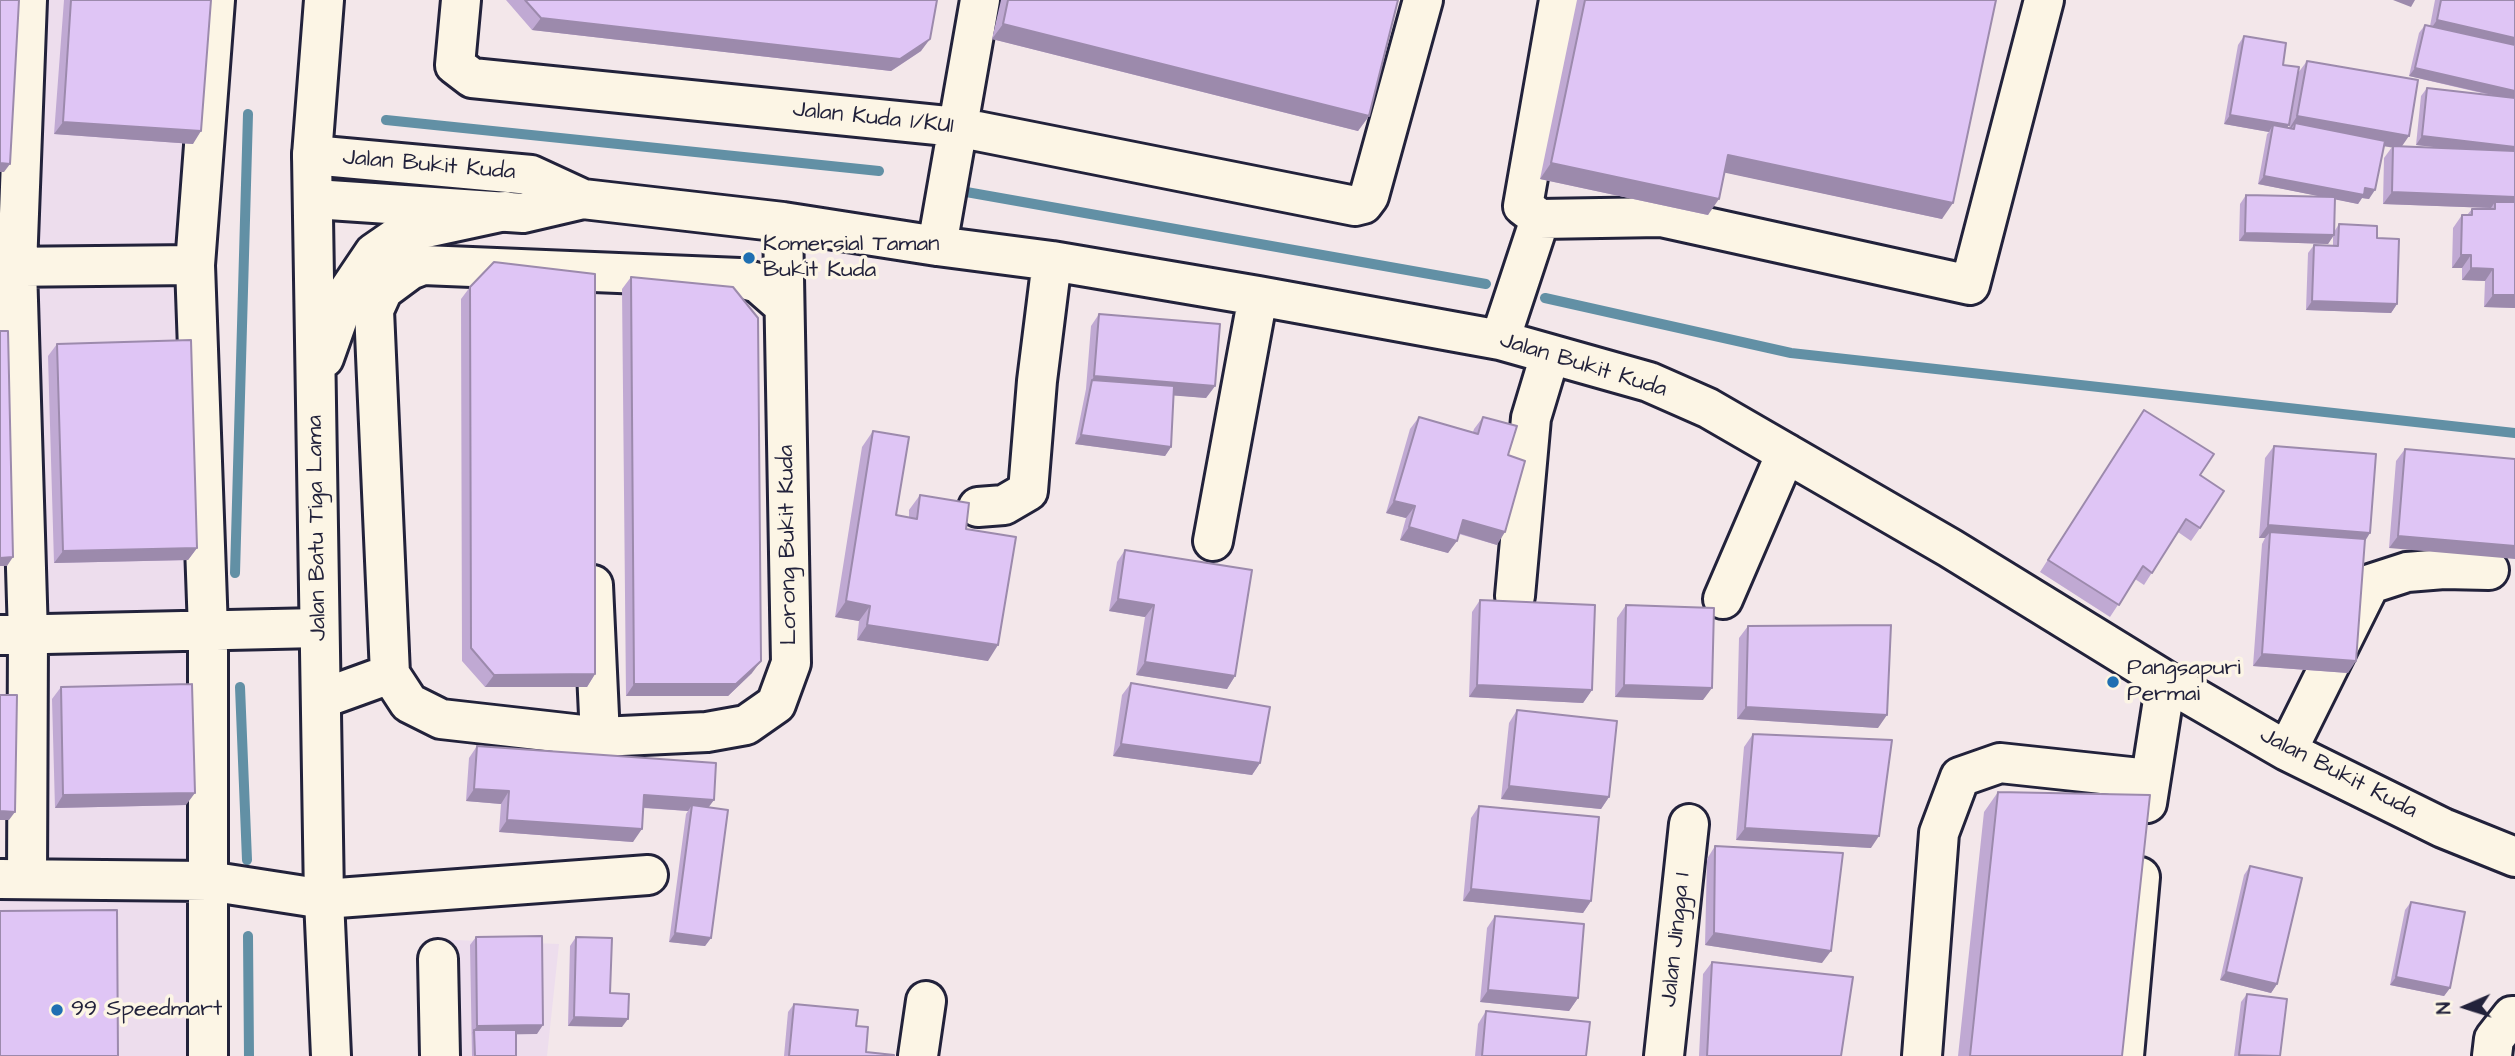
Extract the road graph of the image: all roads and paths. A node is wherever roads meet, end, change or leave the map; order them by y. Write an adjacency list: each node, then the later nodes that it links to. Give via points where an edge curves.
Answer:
1 (27, 0): 19 (street)
2 (215, 0): 18 (street)
3 (324, 0): 10 (street, Jalan Batu Tiga Lama)
4 (461, 0): 9 (street, Jalan Kuda 1/KU1, via 455,65 472,78)
5 (979, 0): 9 (street)
6 (1423, 0): 9 (street, Jalan Kuda 1/KU1, via 1363,204)
7 (1559, 0): 14 (street, via 1523,206)
8 (2044, 0): 14 (street, via 1970,285 1661,217)
9 (957, 127): 16 (street)
10 (312, 155): 11 (street, Jalan Batu Tiga Lama); 12 (street, Jalan Bukit Kuda, via 531,175)
11 (314, 199): 13 (street, Jalan Bukit Kuda); 24 (street, Jalan Batu Tiga Lama)
12 (583, 199): 13 (street, Jalan Bukit Kuda, via 523,212); 15 (street, Jalan Bukit Kuda)
13 (505, 211): 24 (street, via 402,233 374,253 347,293)
14 (1539, 219): 22 (street)
15 (783, 222): 16 (street, Jalan Bukit Kuda); 21 (street, Lorong Bukit Kuda)
16 (937, 246): 17 (street, Jalan Bukit Kuda)
17 (1052, 261): 20 (street, Jalan Bukit Kuda); 26 (street, via 1028,491 1004,505)
18 (195, 265): 19 (street); 33 (street)
19 (8, 267): 34 (street)
20 (1258, 296): 22 (street, Jalan Bukit Kuda); 27 (street)
21 (783, 305): 35 (street, via 758,283 740,278 579,286 423,265 383,290 374,310); 38 (street, Lorong Bukit Kuda, via 791,663 776,704 746,725 707,732)
22 (1500, 340): 23 (street, Jalan Bukit Kuda)
23 (1550, 355): 25 (street, Jalan Bukit Kuda, via 1649,382 1708,408); 30 (street, via 1531,418)
24 (316, 380): 32 (street, Jalan Batu Tiga Lama)
25 (1786, 453): 31 (street); 36 (street, Jalan Bukit Kuda)
26 (978, 508)
27 (1213, 541)
28 (591, 546): 38 (street)
29 (2488, 570): 39 (street, via 2407,572 2370,584)
30 (1515, 596)
31 (1723, 599)
32 (319, 628): 33 (street); 37 (street, Jalan Batu Tiga Lama)
33 (208, 630): 34 (street); 45 (street)
34 (14, 635): 44 (street)
35 (390, 674): 37 (street); 38 (street, Lorong Bukit Kuda, via 408,703 441,719)
36 (2166, 681): 39 (street, Jalan Bukit Kuda); 40 (street)
37 (321, 699): 46 (street, Jalan Batu Tiga Lama)
38 (600, 737)
39 (2287, 751): 42 (street, Jalan Bukit Kuda)
40 (2149, 779): 55 (street, via 2000,763 1960,777 1939,833); 56 (street)
41 (1689, 824): 54 (street, Jalan Jingga 1)
42 (2515, 858)
43 (648, 875): 46 (street)
44 (14, 879): 45 (street)
45 (208, 881): 46 (street); 50 (street)
46 (324, 898): 51 (street, Jalan Batu Tiga Lama)
47 (438, 959): 52 (street)
48 (926, 1001): 53 (street)
49 (2515, 1016): 57 (street, via 2494,1038)
50 (208, 1056)
51 (331, 1056)
52 (440, 1056)
53 (918, 1056)
54 (1664, 1056)
55 (1922, 1056)
56 (2124, 1056)
57 (2492, 1056)

